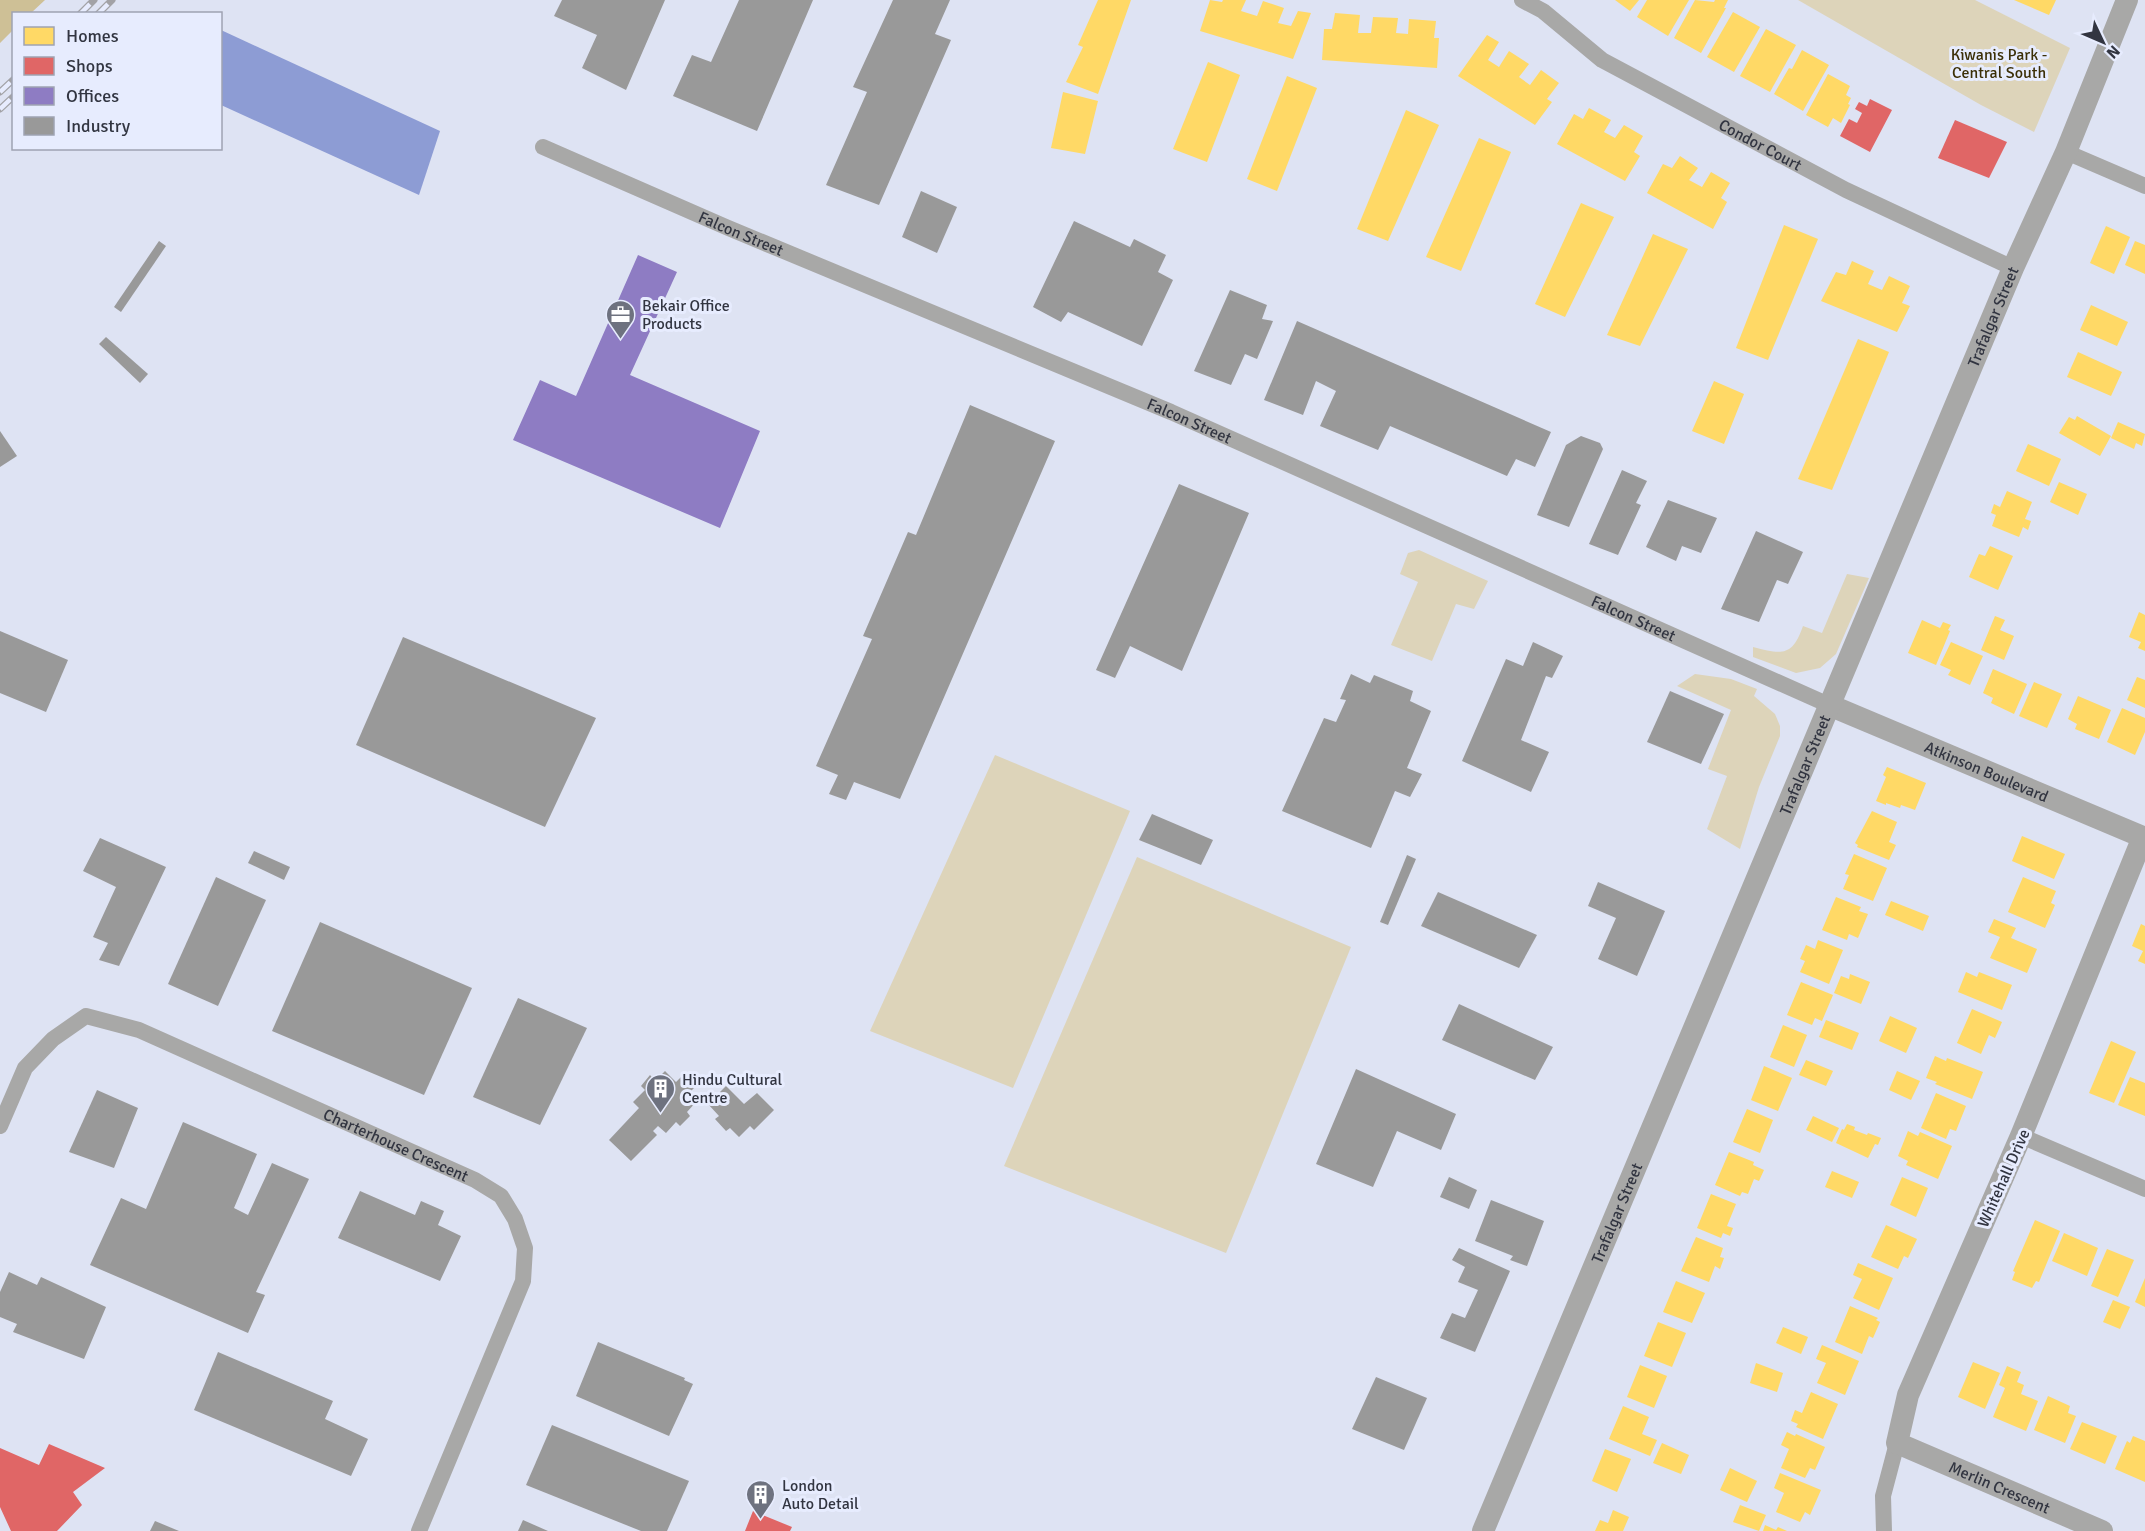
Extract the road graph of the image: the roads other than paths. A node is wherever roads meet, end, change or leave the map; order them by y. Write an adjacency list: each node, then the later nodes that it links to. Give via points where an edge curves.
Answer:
1 (1522, 0): 6 (street, Condor Court, via 1543,11 1602,60 1846,190)
2 (2127, 0): 4 (main road, Trafalgar Street)
3 (543, 147): 7 (street, Falcon Street, via 1171,412)
4 (2066, 152): 5 (street); 6 (main road, Trafalgar Street)
5 (2145, 186)
6 (2013, 268): 7 (main road, Trafalgar Street)
7 (1829, 705): 8 (main road, Atkinson Boulevard); 14 (main road, Trafalgar Street)
8 (2144, 835): 10 (main road, Whitehall Drive)
9 (0, 1126): 13 (street, Charterhouse Crescent, via 25,1068 53,1039 86,1016 139,1030 475,1180 501,1196 515,1219 525,1248 523,1281)
10 (2021, 1136): 11 (street); 12 (main road, Whitehall Drive, via 1908,1395)
11 (2145, 1189)
12 (1898, 1443): 15 (street, Whitehall Drive, via 1883,1496); 16 (main road, Merlin Crescent)
13 (419, 1531)
14 (1483, 1531)
15 (1884, 1531)
16 (2102, 1531)

